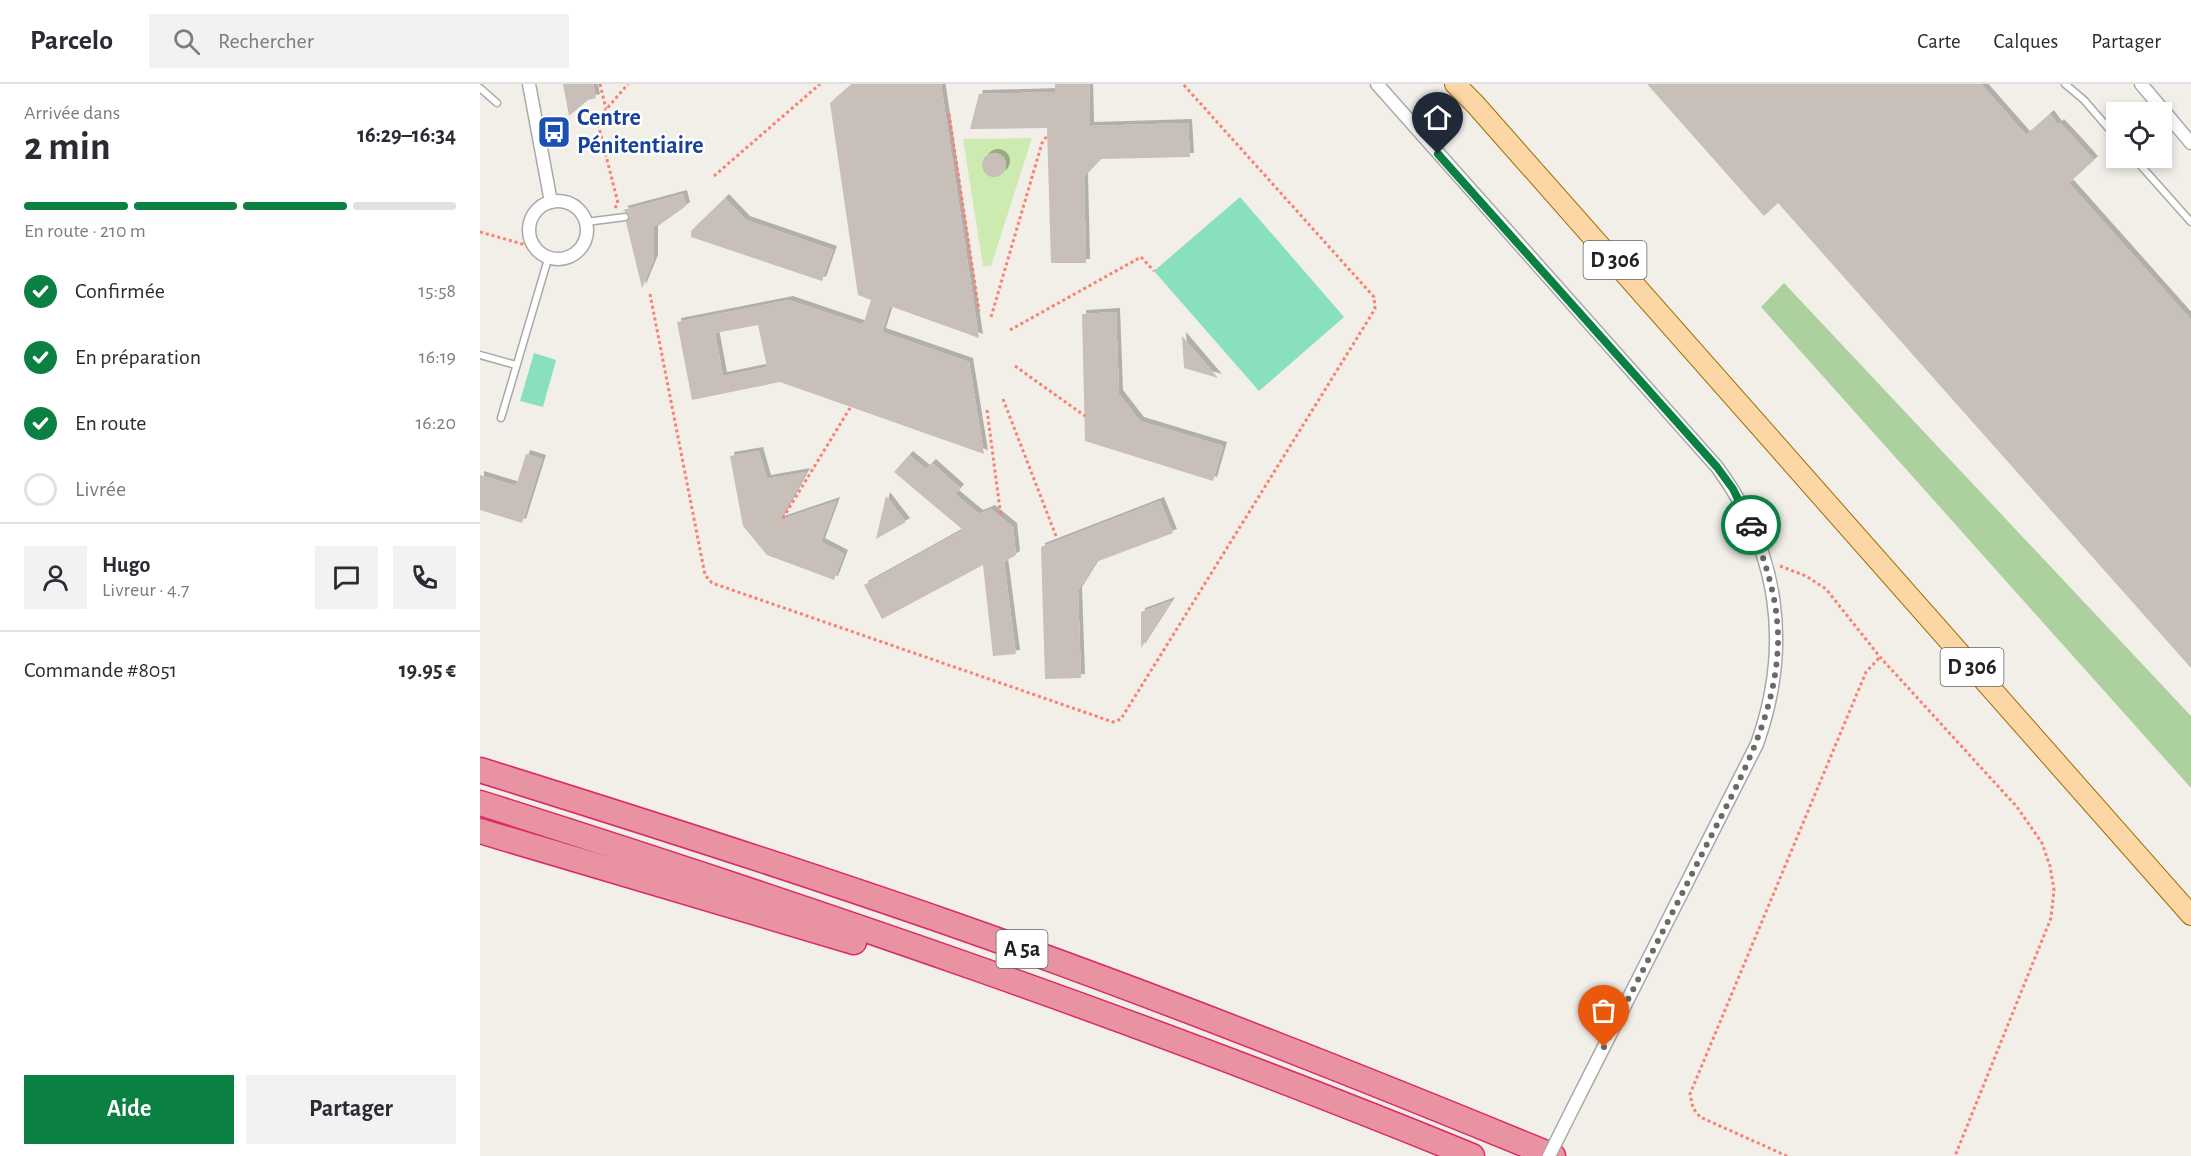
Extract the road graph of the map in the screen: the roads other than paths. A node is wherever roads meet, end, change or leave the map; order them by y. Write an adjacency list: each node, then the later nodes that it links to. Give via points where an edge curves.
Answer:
1 (529, 84): 13 (street)
2 (1377, 84): 27 (street, bridge, via 1717,467 1746,513 1766,563 1776,612 1778,642 1771,698 1760,735)
3 (1455, 84): 9 (main road, D 306)
4 (1462, 84): 9 (main road, D 306)
5 (2065, 84): 10 (lane)
6 (2141, 84): 11 (street)
7 (480, 88): 8 (lane)
8 (496, 103)
9 (1475, 104): 24 (main road, D 306)
10 (2106, 125)
11 (2191, 143)
12 (2143, 168): 16 (lane)
13 (551, 202): 15 (street, via 569,203); 17 (street, via 534,212 528,231 532,247)
14 (625, 217): 15 (lane)
15 (586, 222): 17 (street, via 585,241 580,249 563,259)
16 (2191, 222)
17 (548, 259): 19 (lane)
18 (480, 354): 19 (lane)
19 (516, 365): 20 (lane)
20 (501, 418)
21 (480, 770): 27 (highway, A 5a, via 949,923 1379,1084)
22 (480, 803): 25 (highway, A 5a)
23 (480, 831): 25 (highway, via 861,944)
24 (2191, 915)
25 (947, 957): 26 (highway, A 5a, via 1107,1014)
26 (1472, 1156)
27 (1551, 1156)

